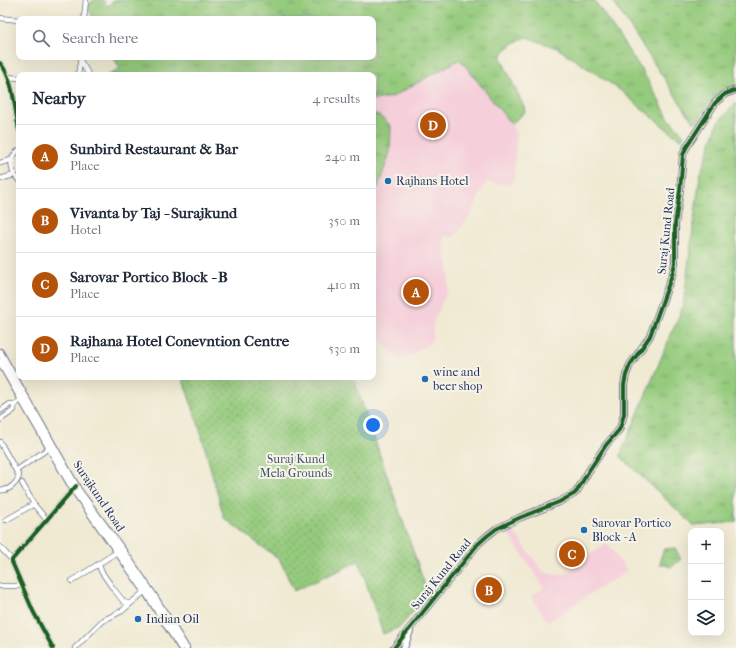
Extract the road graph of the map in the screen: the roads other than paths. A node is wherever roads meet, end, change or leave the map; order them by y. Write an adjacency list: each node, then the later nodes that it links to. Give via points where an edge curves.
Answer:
1 (86, 0): 2 (street)
2 (84, 16)
3 (0, 18): 4 (street)
4 (16, 20)
5 (81, 60): 7 (street); 8 (street)
6 (0, 63): 9 (street)
7 (79, 72)
8 (87, 72)
9 (8, 77): 10 (street); 12 (street)
10 (16, 78)
11 (736, 90): 43 (street, Suraj Kund Road, via 725,94 714,103 683,155 675,224 673,272 650,336 626,375 623,420 619,430 606,445 574,494 496,529 487,536)
12 (16, 113)
13 (16, 152): 14 (street)
14 (11, 160): 15 (street); 16 (street)
15 (0, 163)
16 (14, 175): 17 (street)
17 (0, 179)
18 (0, 352): 20 (street, Surajkund Road)
19 (0, 362): 20 (street, Surajkund Road)
20 (23, 397): 21 (street); 25 (street, Surajkund Road); 26 (street, Surajkund Road)
21 (14, 406): 22 (street, via 10,404); 23 (street, via 14,410)
22 (0, 411)
23 (0, 420)
24 (0, 442): 27 (street)
25 (49, 448): 26 (street, Surajkund Road); 27 (street)
26 (56, 454): 29 (street, Surajkund Road)
27 (16, 470): 30 (street, via 18,480 13,486 4,491)
28 (22, 483): 31 (street)
29 (75, 488): 33 (street); 35 (street, Surajkund Road); 47 (street, Surajkund Road, via 154,596)
30 (0, 490)
31 (34, 504): 32 (street); 33 (street)
32 (6, 520)
33 (47, 520): 36 (street)
34 (0, 548): 36 (street)
35 (117, 552): 37 (street); 41 (street, Surajkund Road)
36 (12, 560): 40 (street)
37 (99, 564): 38 (street); 42 (street, via 116,592 124,602)
38 (72, 581)
39 (0, 586): 40 (street)
40 (22, 586): 44 (street)
41 (145, 591): 42 (street); 46 (street, Surajkund Road)
42 (130, 604): 45 (street, via 102,621)
43 (413, 624): 48 (street, Suraj Kund Road); 49 (street)
44 (53, 648)
45 (75, 648)
46 (181, 648)
47 (186, 648)
48 (394, 648)
49 (404, 648)

